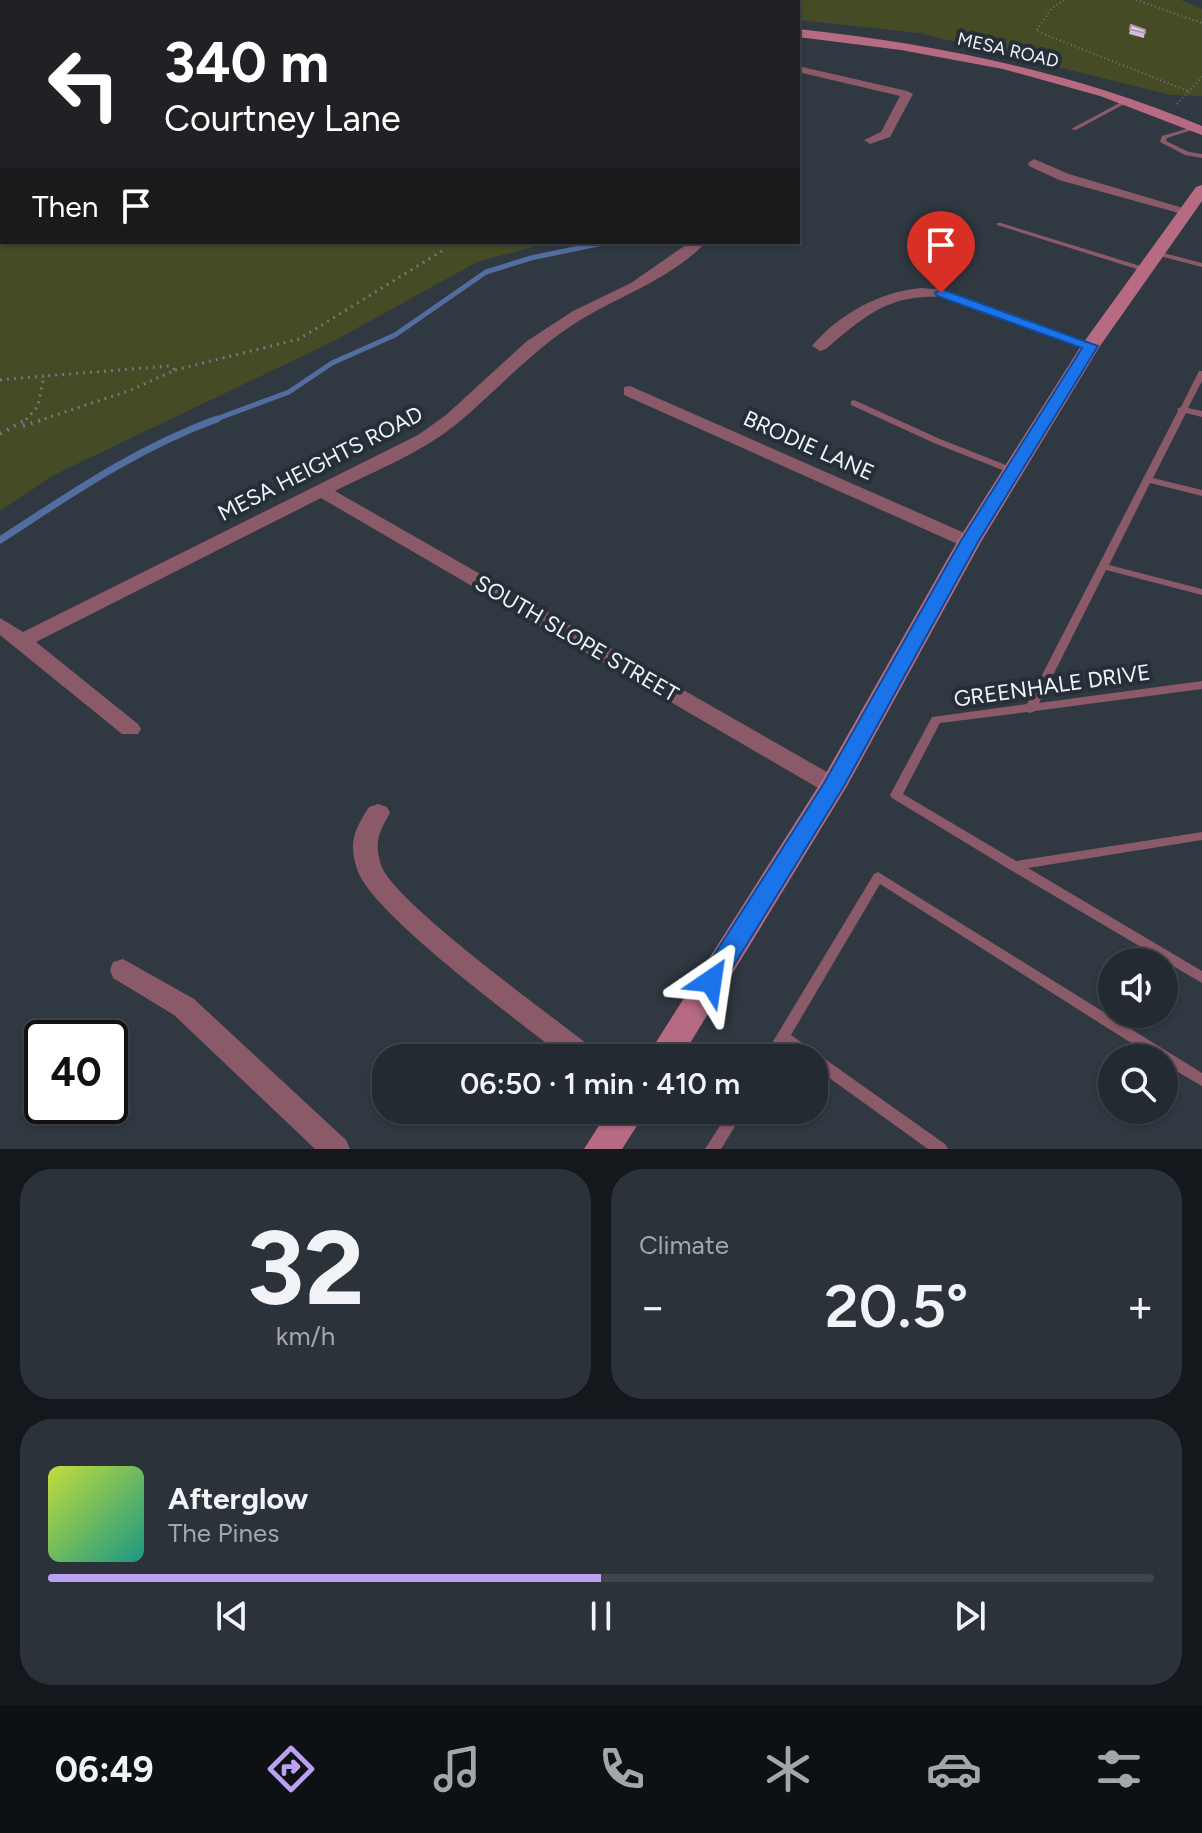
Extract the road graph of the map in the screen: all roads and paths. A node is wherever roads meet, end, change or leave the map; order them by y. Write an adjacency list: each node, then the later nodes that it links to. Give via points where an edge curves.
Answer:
1 (1064, 0): 7 (path, via 1036,31)
2 (1136, 0): 3 (path)
3 (1202, 23)
4 (800, 33): 8 (street, MESA ROAD, via 982,61)
5 (800, 69): 12 (street, via 907,94 886,134)
6 (1202, 77): 7 (path)
7 (1188, 91): 9 (path, via 1179,104)
8 (1127, 101): 9 (street, MESA ROAD); 10 (lane)
9 (1156, 111): 11 (street, MESA ROAD)
10 (1074, 129)
11 (1199, 129): 13 (lane, via 1164,137 1163,142)
12 (870, 140)
13 (1202, 156)
14 (1034, 163): 16 (street, via 1077,181)
15 (1202, 190): 16 (street)
16 (1186, 211): 20 (street)
17 (999, 224): 20 (lane)
18 (696, 244): 36 (street, MESA HEIGHTS ROAD, via 636,286 578,314 533,344 424,439)
19 (442, 251): 24 (path, via 299,339)
20 (1153, 261): 21 (lane); 23 (street)
21 (1202, 265)
22 (820, 346): 23 (street, via 878,299 920,291 941,293)
23 (1091, 346): 34 (street)
24 (175, 370): 26 (path, via 170,366); 32 (path)
25 (1202, 373): 30 (lane)
26 (44, 376): 27 (path); 32 (path, via 44,399)
27 (0, 380)
28 (630, 391): 38 (street, BRODIE LANE)
29 (854, 403): 34 (lane)
30 (1181, 409): 31 (lane); 35 (lane)
31 (1202, 414)
32 (23, 426): 33 (path)
33 (0, 434)
34 (1013, 471): 38 (street)
35 (1147, 479): 37 (lane); 39 (lane)
36 (322, 491): 42 (street, MESA HEIGHTS ROAD); 46 (street, SOUTH SLOPE STREET)
37 (1202, 493)
38 (969, 542): 46 (street)
39 (1103, 566): 40 (lane); 44 (lane)
40 (1202, 592)
41 (0, 624): 42 (street)
42 (22, 641): 45 (street)
43 (1202, 685): 44 (lane, GREENHALE DRIVE)
44 (1030, 709): 49 (lane, GREENHALE DRIVE, via 936,720 896,795)
45 (130, 729)
46 (833, 786): 54 (street)
47 (378, 813): 53 (street, via 365,833 369,869 403,912)
48 (1202, 836): 49 (lane)
49 (1013, 866): 51 (lane)
50 (123, 970): 61 (street, via 184,1007)
51 (1202, 978)
52 (783, 1037): 55 (lane); 56 (lane); 58 (lane, via 878,877)
53 (568, 1044)
54 (672, 1044)
55 (779, 1044)
56 (793, 1044)
57 (828, 1069): 64 (lane)
58 (1202, 1080)
59 (619, 1124): 62 (street)
60 (729, 1124): 63 (lane)
61 (335, 1149)
62 (602, 1149)
63 (713, 1149)
64 (940, 1149)

